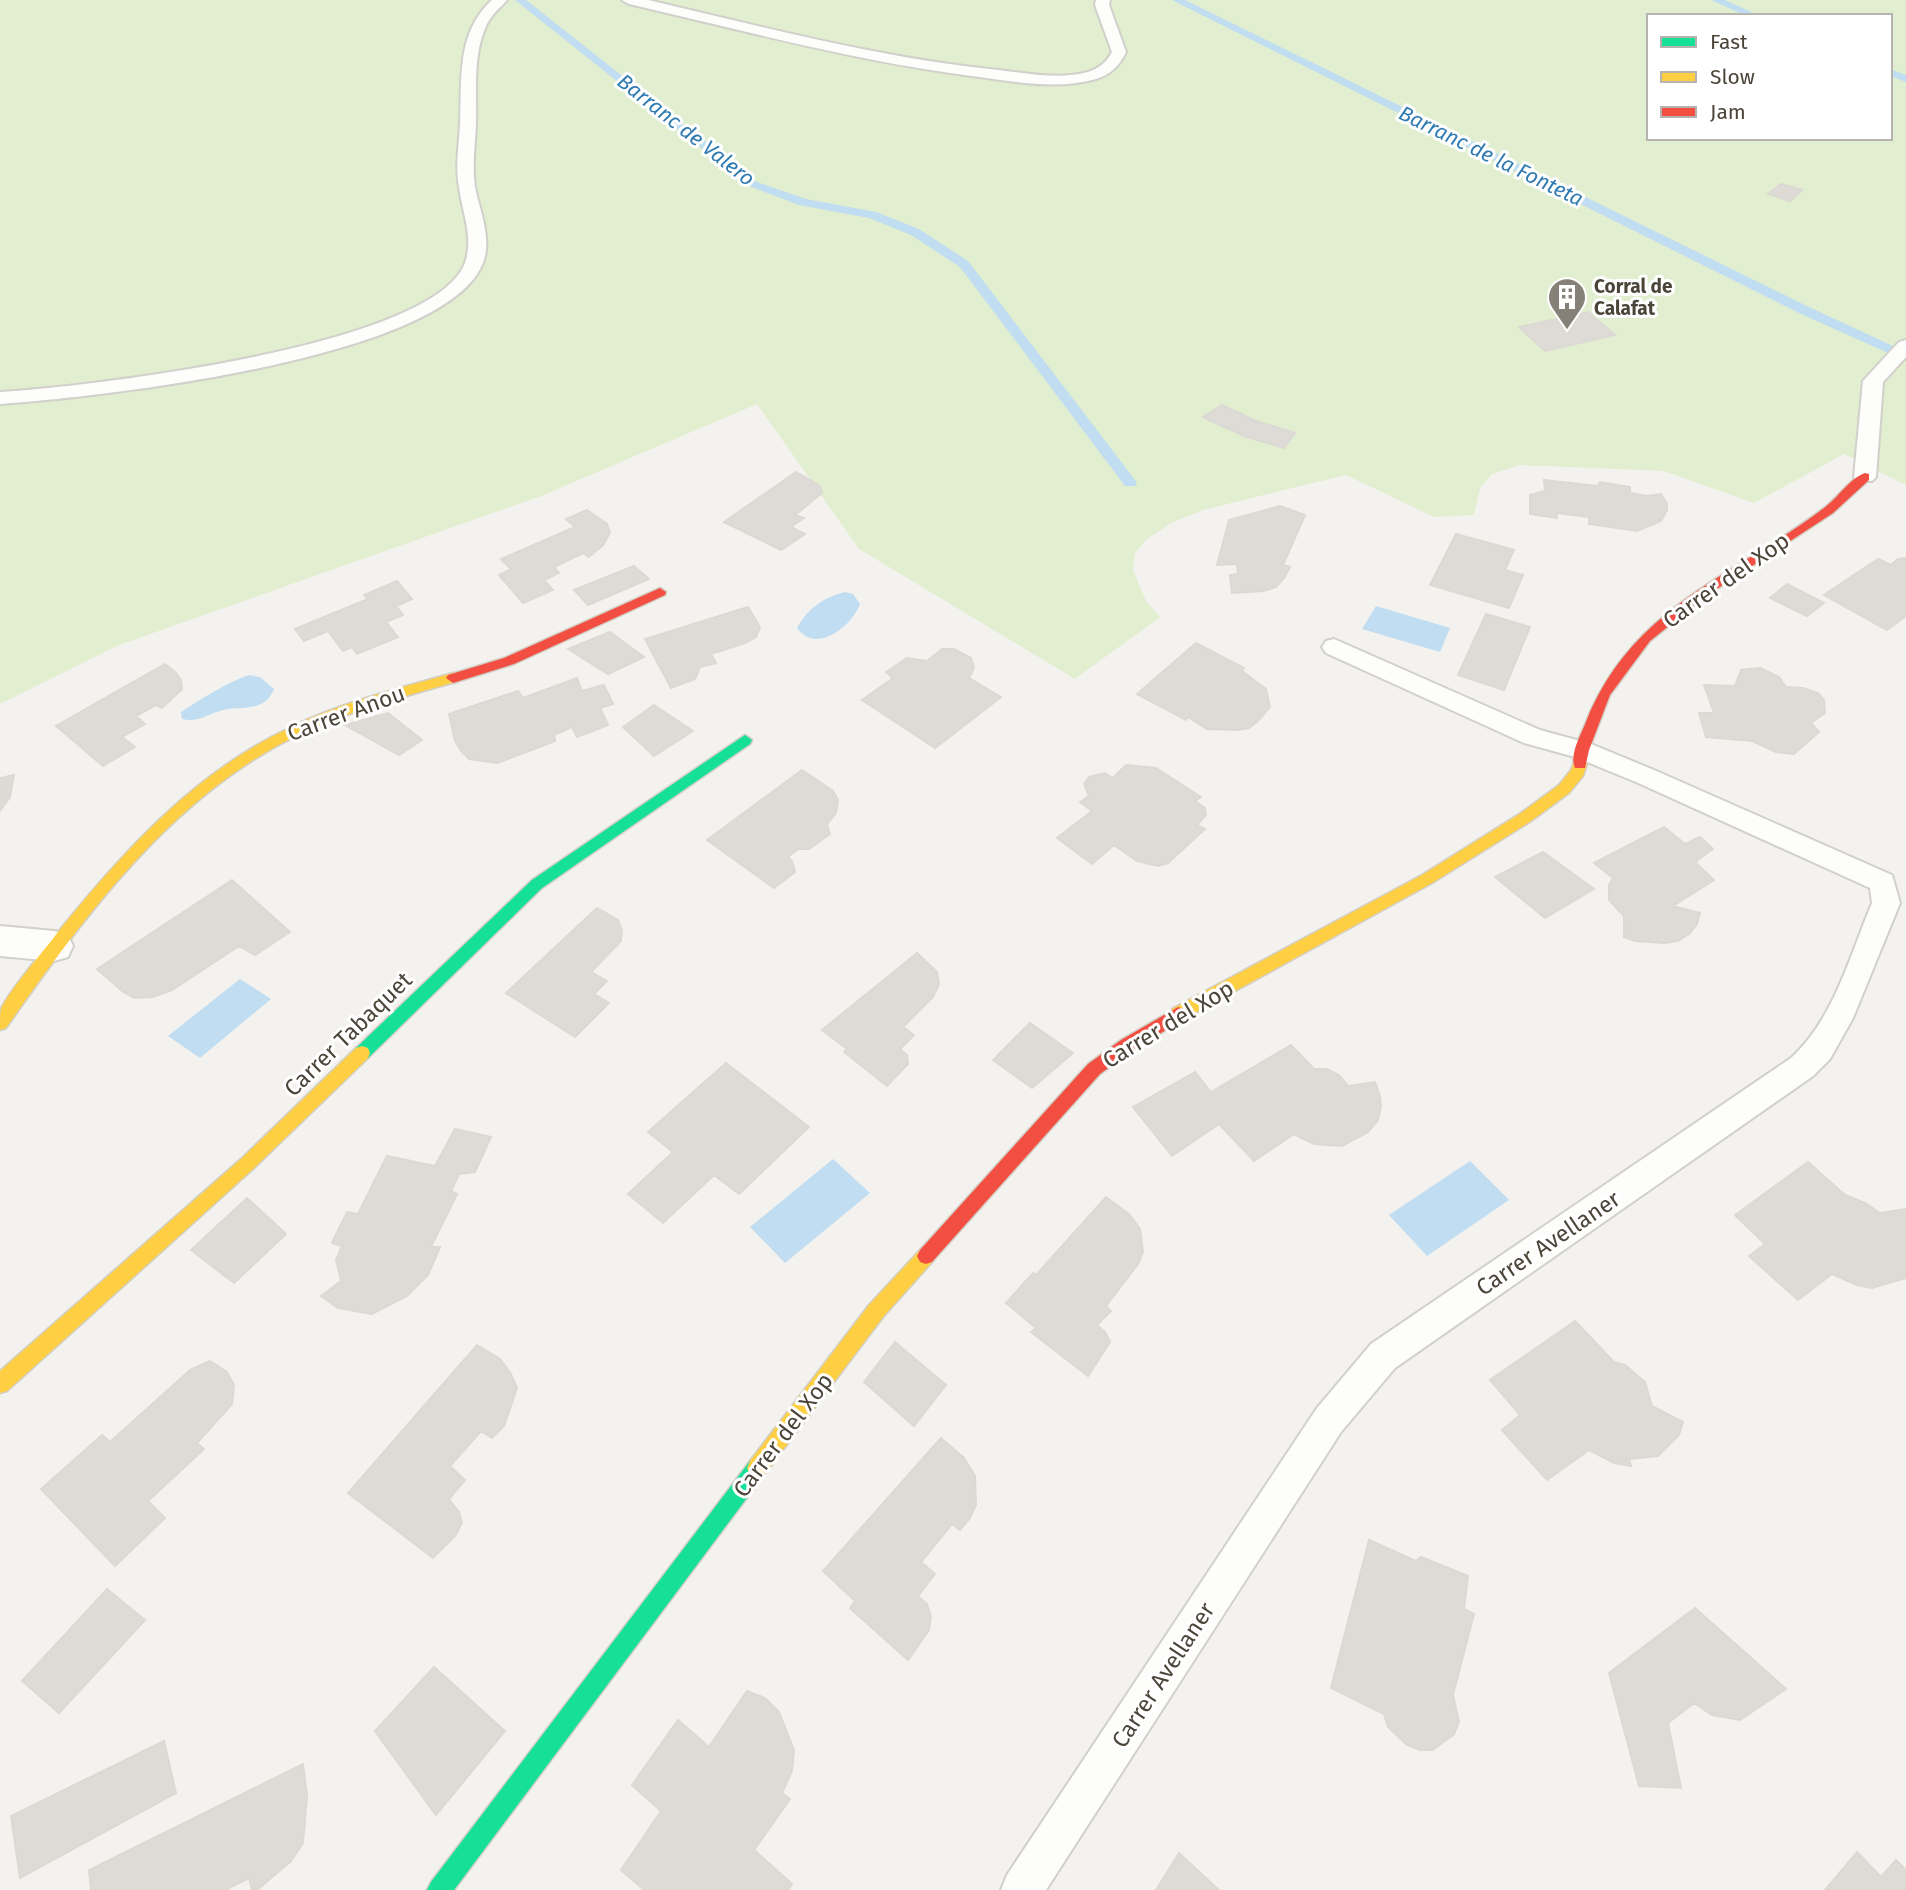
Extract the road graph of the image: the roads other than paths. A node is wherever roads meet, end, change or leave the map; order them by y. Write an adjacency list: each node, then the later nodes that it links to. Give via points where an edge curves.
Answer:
1 (500, 0): 5 (lane, via 484,14 470,58 465,155 478,239 473,268 461,286 402,320 310,351 142,383)
2 (629, 0): 3 (lane, via 853,54 936,68 1052,79 1087,77 1116,60 1119,52)
3 (1103, 0)
4 (1906, 346): 6 (lane, Carrer del Xop, via 1872,381)
5 (0, 398)
6 (1865, 477): 10 (street, Carrer del Xop, via 1829,510 1701,593 1645,638 1604,694)
7 (660, 592): 12 (street, Carrer Anou, via 509,661 340,712 273,741 183,806)
8 (1334, 647): 10 (lane, via 1532,737)
9 (745, 740): 14 (street, Carrer Tabaquet, via 537,884 247,1164)
10 (1582, 750): 15 (street, Carrer del Xop, via 1578,772 1564,789 1526,817 1427,879 1173,1017 1094,1069 876,1311); 16 (lane, Carrer Avellaner, via 1882,882 1886,903 1838,1018 1820,1050 1802,1067 1383,1356 1366,1373 1329,1420)
11 (0, 941): 12 (street)
12 (54, 946): 13 (street, Carrer Anou)
13 (0, 1023)
14 (0, 1384)
15 (439, 1890)
16 (1022, 1890)

